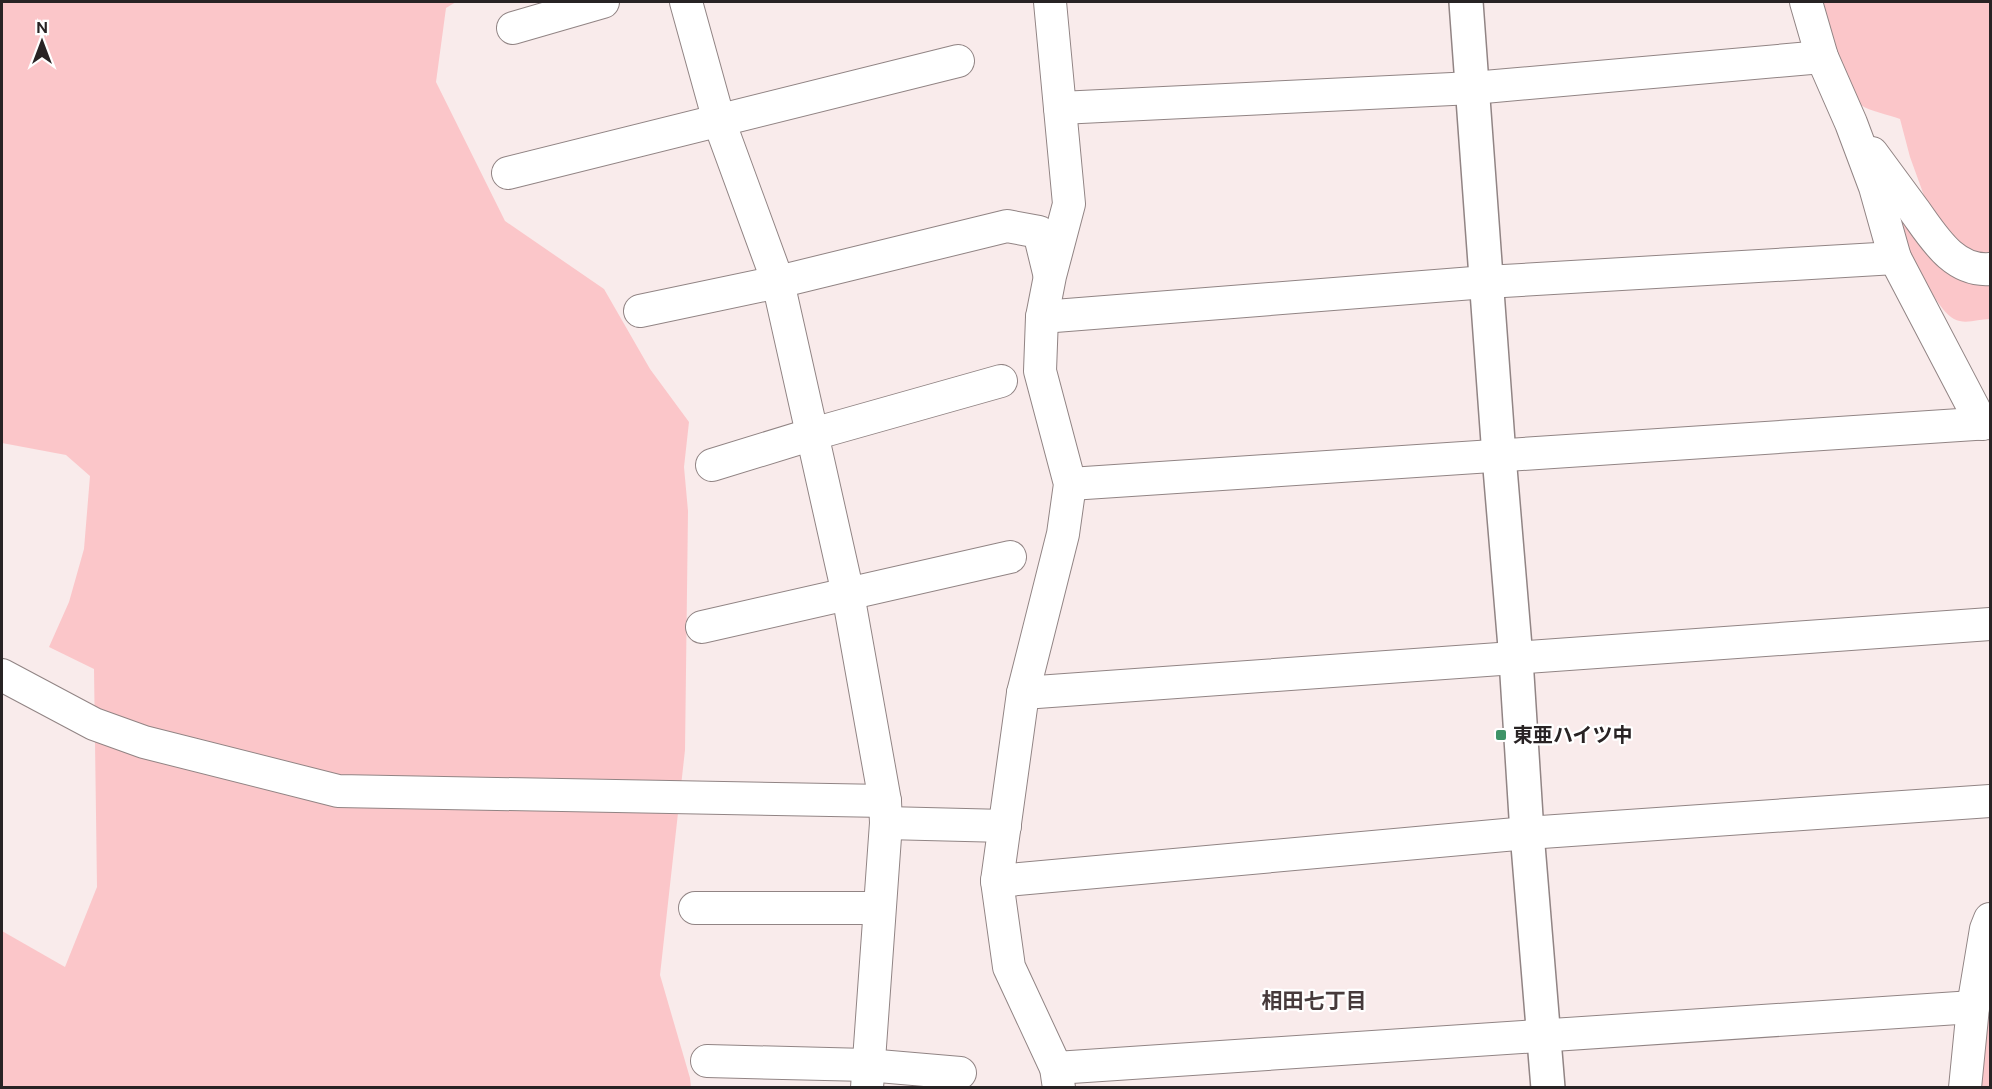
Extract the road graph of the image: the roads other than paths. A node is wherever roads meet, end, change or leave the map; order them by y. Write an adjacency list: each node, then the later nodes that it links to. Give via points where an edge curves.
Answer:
1 (603, 2): 6 (street)
2 (686, 2): 11 (street)
3 (1050, 2): 10 (street)
4 (1466, 2): 9 (street)
5 (1806, 2): 7 (street)
6 (513, 28)
7 (1822, 57): 9 (street); 12 (street)
8 (958, 61): 11 (street)
9 (1473, 88): 10 (street); 18 (street)
10 (1060, 108): 16 (street, via 1069,204)
11 (719, 121): 13 (street); 17 (street)
12 (1851, 123): 14 (street); 15 (street, via 1932,238 1961,264)
13 (508, 173)
14 (1895, 258): 18 (street); 22 (street)
15 (1990, 270)
16 (1050, 276): 17 (street, via 1040,231 1007,226); 20 (street)
17 (778, 282): 19 (street); 23 (street)
18 (1486, 282): 20 (street); 24 (street)
19 (640, 311)
20 (1042, 317): 26 (street, via 1040,371)
21 (1001, 381): 23 (street)
22 (1986, 424): 24 (street)
23 (813, 434): 25 (street); 28 (street)
24 (1499, 456): 26 (street); 31 (street)
25 (712, 465)
26 (1070, 484): 33 (street, via 1063,534)
27 (1010, 557): 28 (street)
28 (848, 594): 30 (street); 35 (street)
29 (1990, 624): 31 (street)
30 (702, 627)
31 (1516, 659): 33 (street); 37 (street)
32 (2, 675): 35 (street, via 94,724 144,742 338,791)
33 (1023, 693): 36 (street)
34 (1990, 801): 37 (street)
35 (885, 812): 36 (street); 40 (street)
36 (1005, 826): 38 (street)
37 (1527, 833): 38 (street); 43 (street)
38 (997, 881): 47 (street, via 1009,968)
39 (695, 908): 40 (street)
40 (879, 908): 46 (street)
41 (1990, 920): 42 (street)
42 (1973, 1006): 43 (street); 49 (street)
43 (1544, 1035): 47 (street); 48 (street)
44 (707, 1060): 46 (street)
45 (960, 1073): 46 (street)
46 (867, 1076)
47 (1058, 1078)
48 (1548, 1088)
49 (1965, 1088)

